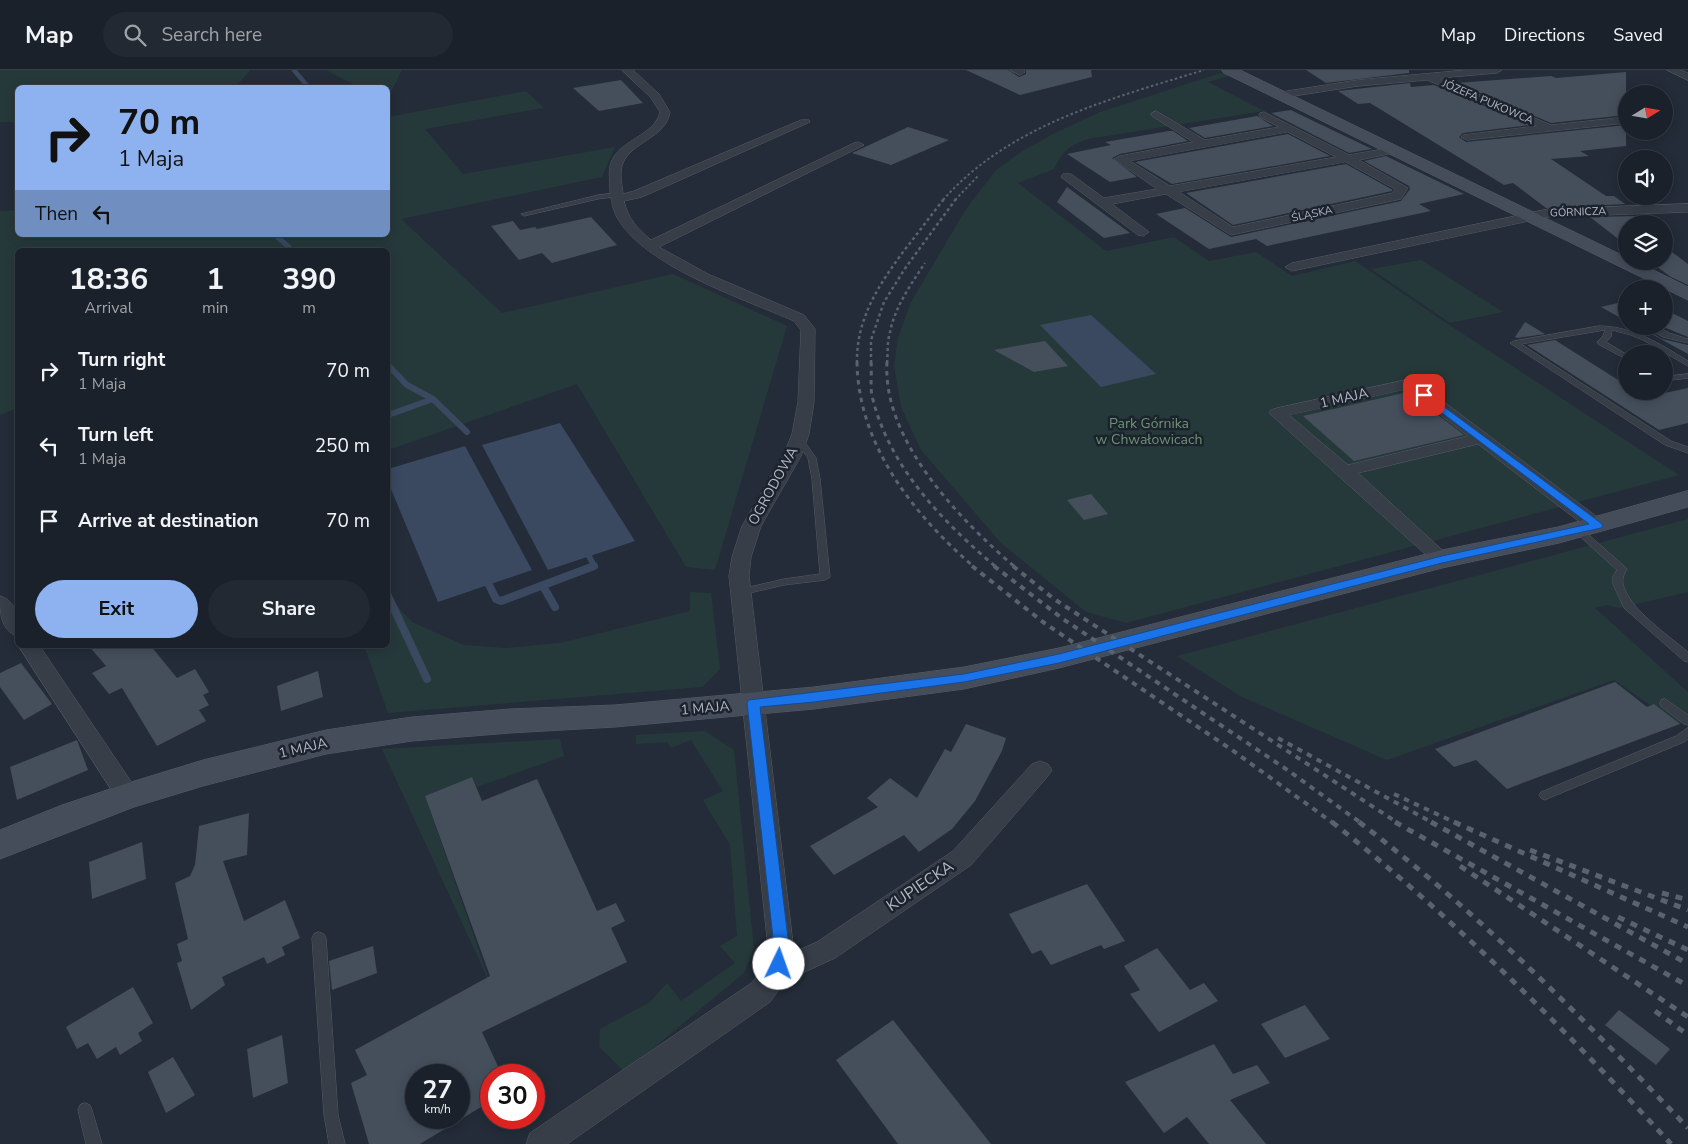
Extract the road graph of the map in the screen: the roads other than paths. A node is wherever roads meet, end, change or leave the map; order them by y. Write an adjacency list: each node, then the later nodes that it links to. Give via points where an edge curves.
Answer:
1 (627, 70): 21 (street, OGRODOWA, via 660,102 665,115 660,125 619,158 615,170)
2 (1229, 70): 7 (main road)
3 (1497, 70): 5 (street, JÓZEFA PUKOWCA)
4 (1672, 70): 6 (street)
5 (1425, 75): 7 (street, JÓZEFA PUKOWCA); 13 (street, JÓZEFA PUKOWCA)
6 (1688, 77)
7 (1281, 95): 17 (main road)
8 (1156, 114): 15 (street)
9 (1264, 115): 12 (street, ŚLĄSKA)
10 (1618, 121): 13 (street, JÓZEFA PUKOWCA)
11 (805, 122): 21 (street, via 638,194)
12 (1290, 128): 15 (street, ŚLĄSKA); 18 (street, ŚLĄSKA)
13 (1550, 129): 14 (street, JÓZEFA PUKOWCA)
14 (1467, 137)
15 (1203, 144): 20 (street, ŚLĄSKA, via 1120,159)
16 (858, 145): 27 (street)
17 (1394, 150): 18 (street); 25 (main road)
18 (1346, 157): 20 (street); 20 (street, ŚLĄSKA, via 1402,188 1397,196 1230,232)
19 (1067, 177): 22 (street)
20 (1166, 190): 22 (street)
21 (617, 197): 24 (lane, via 598,197); 27 (street, OGRODOWA, via 624,219)
22 (1102, 202): 26 (street)
23 (1688, 208): 25 (street, GÓRNICZA)
24 (524, 214)
25 (1528, 216): 28 (street); 29 (main road)
26 (1143, 232)
27 (650, 246): 38 (street, OGRODOWA, via 709,280 799,318 806,325 809,340 807,401)
28 (1292, 268)
29 (1688, 294)
30 (1609, 328): 33 (lane, via 1607,337 1601,342); 34 (lane, via 1631,332); 39 (lane, via 1514,343 1668,444)
31 (1666, 335): 32 (lane)
32 (1688, 341)
33 (1618, 352)
34 (1688, 364)
35 (1688, 376): 36 (lane)
36 (1673, 378)
37 (1482, 438): 40 (street); 40 (street, 1 MAJA, via 1410,384 1277,413); 42 (street, 1 MAJA)
38 (799, 440): 44 (street, OGRODOWA, via 751,524 740,562); 44 (lane, via 812,458 816,479 825,577)
39 (1688, 450)
40 (1345, 471): 43 (street, 1 MAJA)
41 (1688, 499): 42 (main road, 1 MAJA)
42 (1588, 528): 43 (main road, 1 MAJA); 48 (lane, via 1622,569 1618,584 1628,606)
43 (1442, 559): 49 (main road, 1 MAJA, via 1049,660 964,678)
44 (741, 592): 49 (street, OGRODOWA)
45 (0, 603): 46 (street)
46 (15, 625)
47 (30, 648): 55 (street)
48 (1688, 658)
49 (753, 703): 55 (main road, 1 MAJA, via 412,729 326,742); 58 (street, via 780,938 781,957)
50 (1665, 704): 51 (lane)
51 (1688, 720)
52 (1688, 732): 54 (lane)
53 (1040, 770): 58 (street, KUPIECKA, via 962,858 826,950)
54 (1545, 795)
55 (128, 796): 56 (main road, 1 MAJA)
56 (0, 845)
57 (319, 938): 61 (lane, via 331,1115)
58 (777, 972): 62 (street, KUPIECKA, via 746,1003)
59 (85, 1110): 60 (lane)
60 (94, 1144)
61 (337, 1144)
62 (540, 1144)

